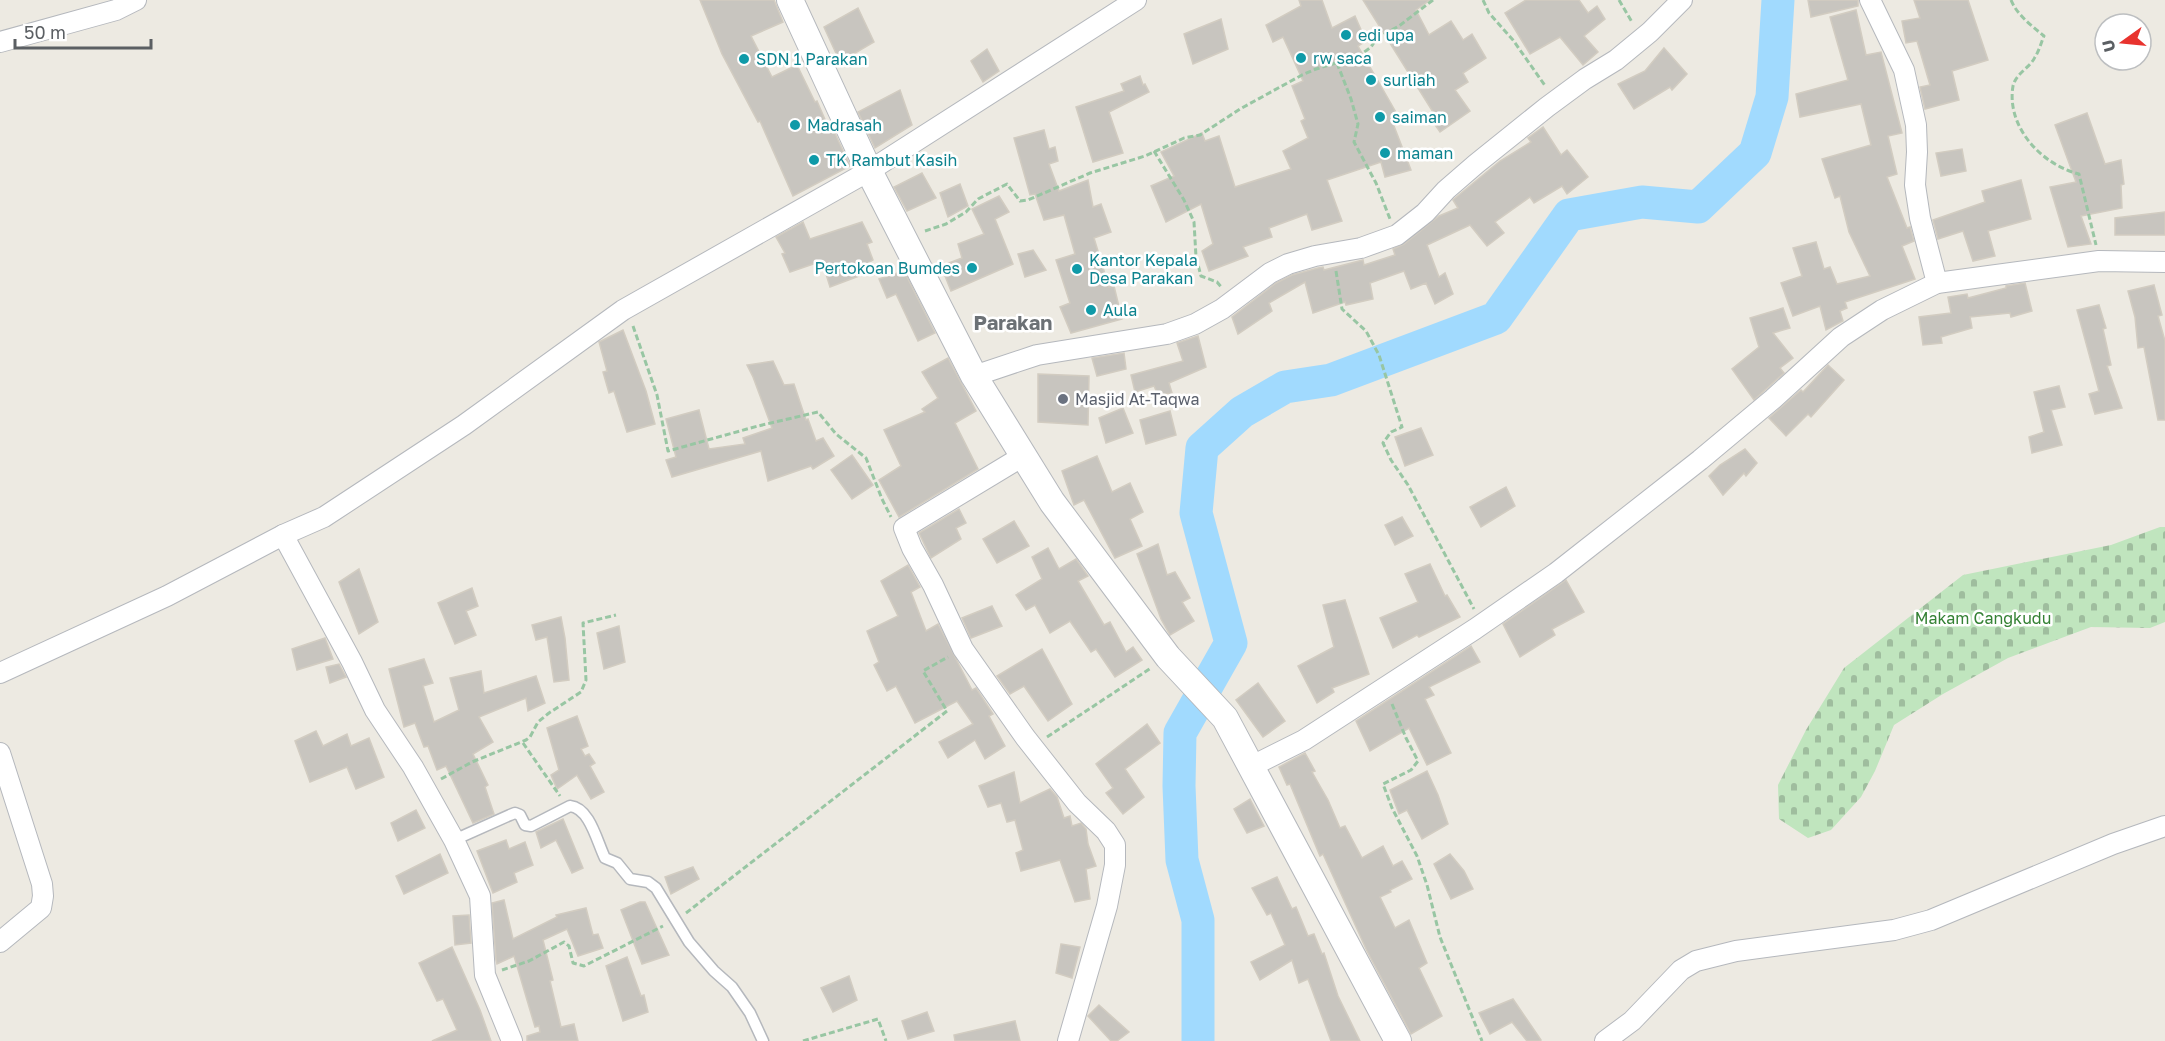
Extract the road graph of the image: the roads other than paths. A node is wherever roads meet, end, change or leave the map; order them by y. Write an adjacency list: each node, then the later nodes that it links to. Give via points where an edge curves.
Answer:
1 (136, 0): 6 (street, via 116,10)
2 (790, 0): 7 (street)
3 (1136, 0): 7 (street)
4 (1682, 0): 10 (street, via 1616,60 1547,107 1397,235 1361,248 1288,264 1195,324 1167,334 1037,355)
5 (1870, 0): 9 (street, via 1904,70 1916,125 1915,185 1920,218)
6 (0, 42)
7 (869, 171): 10 (street); 12 (street, via 628,307 464,425 324,517)
8 (2165, 262): 9 (street, via 2099,261)
9 (1937, 283): 15 (street, via 1882,309 1842,337 1691,467 1557,573 1304,740)
10 (974, 376): 11 (street)
11 (1023, 456): 15 (street, via 1052,502 1168,657 1225,718); 21 (street, via 904,528 963,649 1032,746 1115,845 1107,906)
12 (283, 536): 13 (street, via 167,596); 17 (street, via 375,710)
13 (0, 673)
14 (0, 753): 18 (street, via 43,896 41,908)
15 (1250, 767): 22 (street)
16 (2165, 826): 23 (street, via 1931,920 1894,930 1736,951 1696,961 1681,970 1632,1021)
17 (454, 840): 19 (street, via 480,896 485,975); 20 (lane, via 515,813 525,825 531,826 570,806 576,807 593,829 605,858 617,863 630,879 657,888 697,952 732,987)
18 (0, 942)
19 (513, 1041)
20 (763, 1041)
21 (1068, 1041)
22 (1398, 1041)
23 (1605, 1041)

